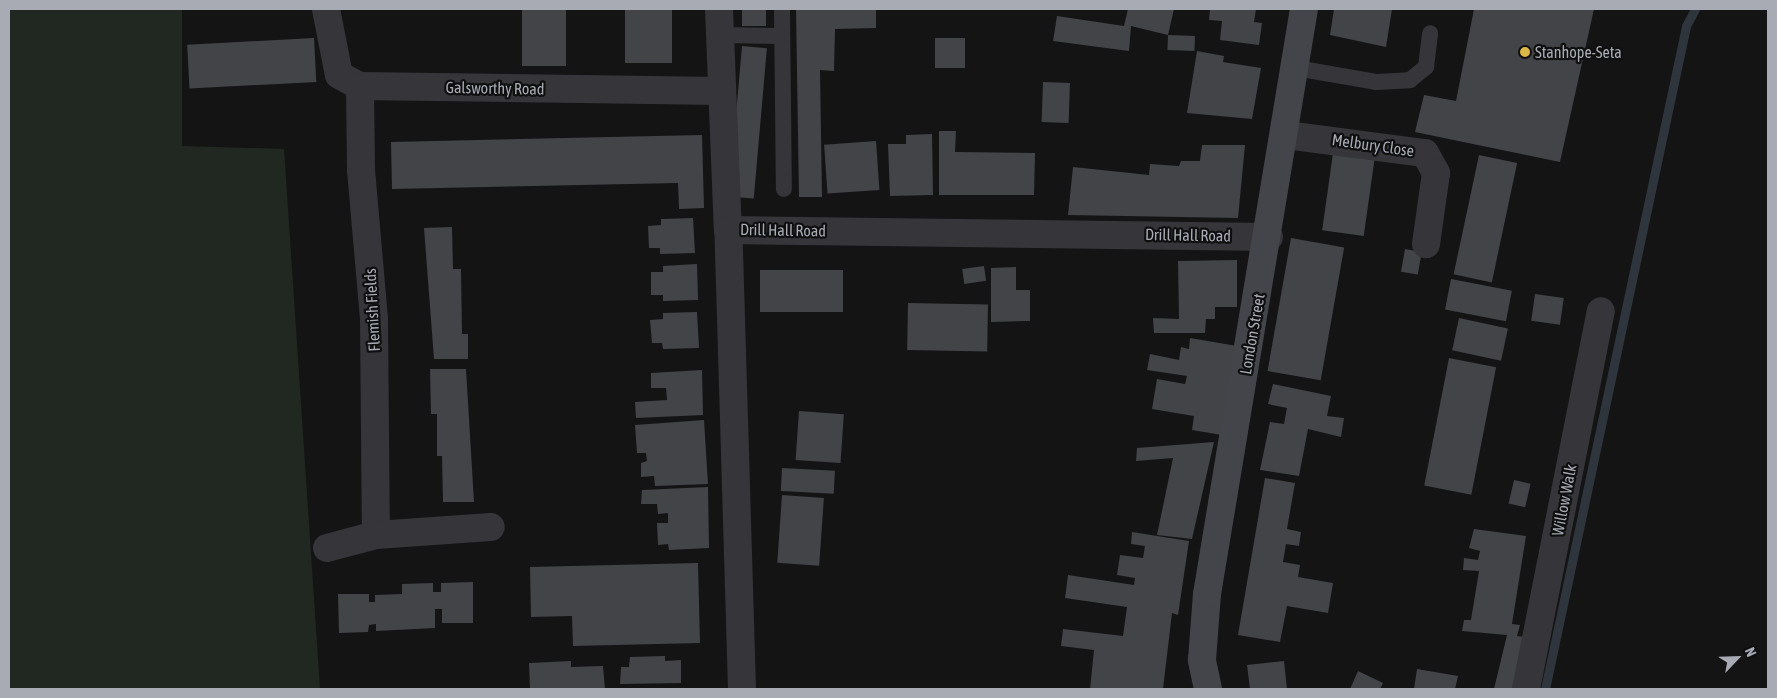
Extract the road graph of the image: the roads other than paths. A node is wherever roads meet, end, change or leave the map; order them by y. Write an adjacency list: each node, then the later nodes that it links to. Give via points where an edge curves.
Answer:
1 (326, 9): 8 (street, Galsworthy Road, via 339,75)
2 (782, 9): 6 (lane)
3 (1304, 9): 7 (main road, London Street)
4 (719, 22): 6 (lane); 9 (street)
5 (1430, 33): 7 (lane, via 1426,67 1410,80 1376,82)
6 (782, 36): 11 (lane)
7 (1296, 68): 10 (main road, London Street)
8 (360, 86): 9 (street, Galsworthy Road); 17 (street, Flemish Fields, via 361,170 374,318)
9 (721, 92): 12 (street)
10 (1286, 135): 13 (main road, London Street); 14 (street, Melbury Close, via 1425,153 1436,173)
11 (784, 189)
12 (728, 230): 13 (street, Drill Hall Road); 20 (street, Drill Hall Road)
13 (1269, 237): 19 (main road, London Street, via 1207,594)
14 (1426, 244)
15 (1602, 311): 23 (street, Willow Walk)
16 (491, 527): 17 (street)
17 (376, 535): 18 (street)
18 (327, 548)
19 (1202, 660): 21 (main road, London Street); 22 (main road, London Street)
20 (742, 689)
21 (1191, 689)
22 (1208, 689)
23 (1526, 689)

